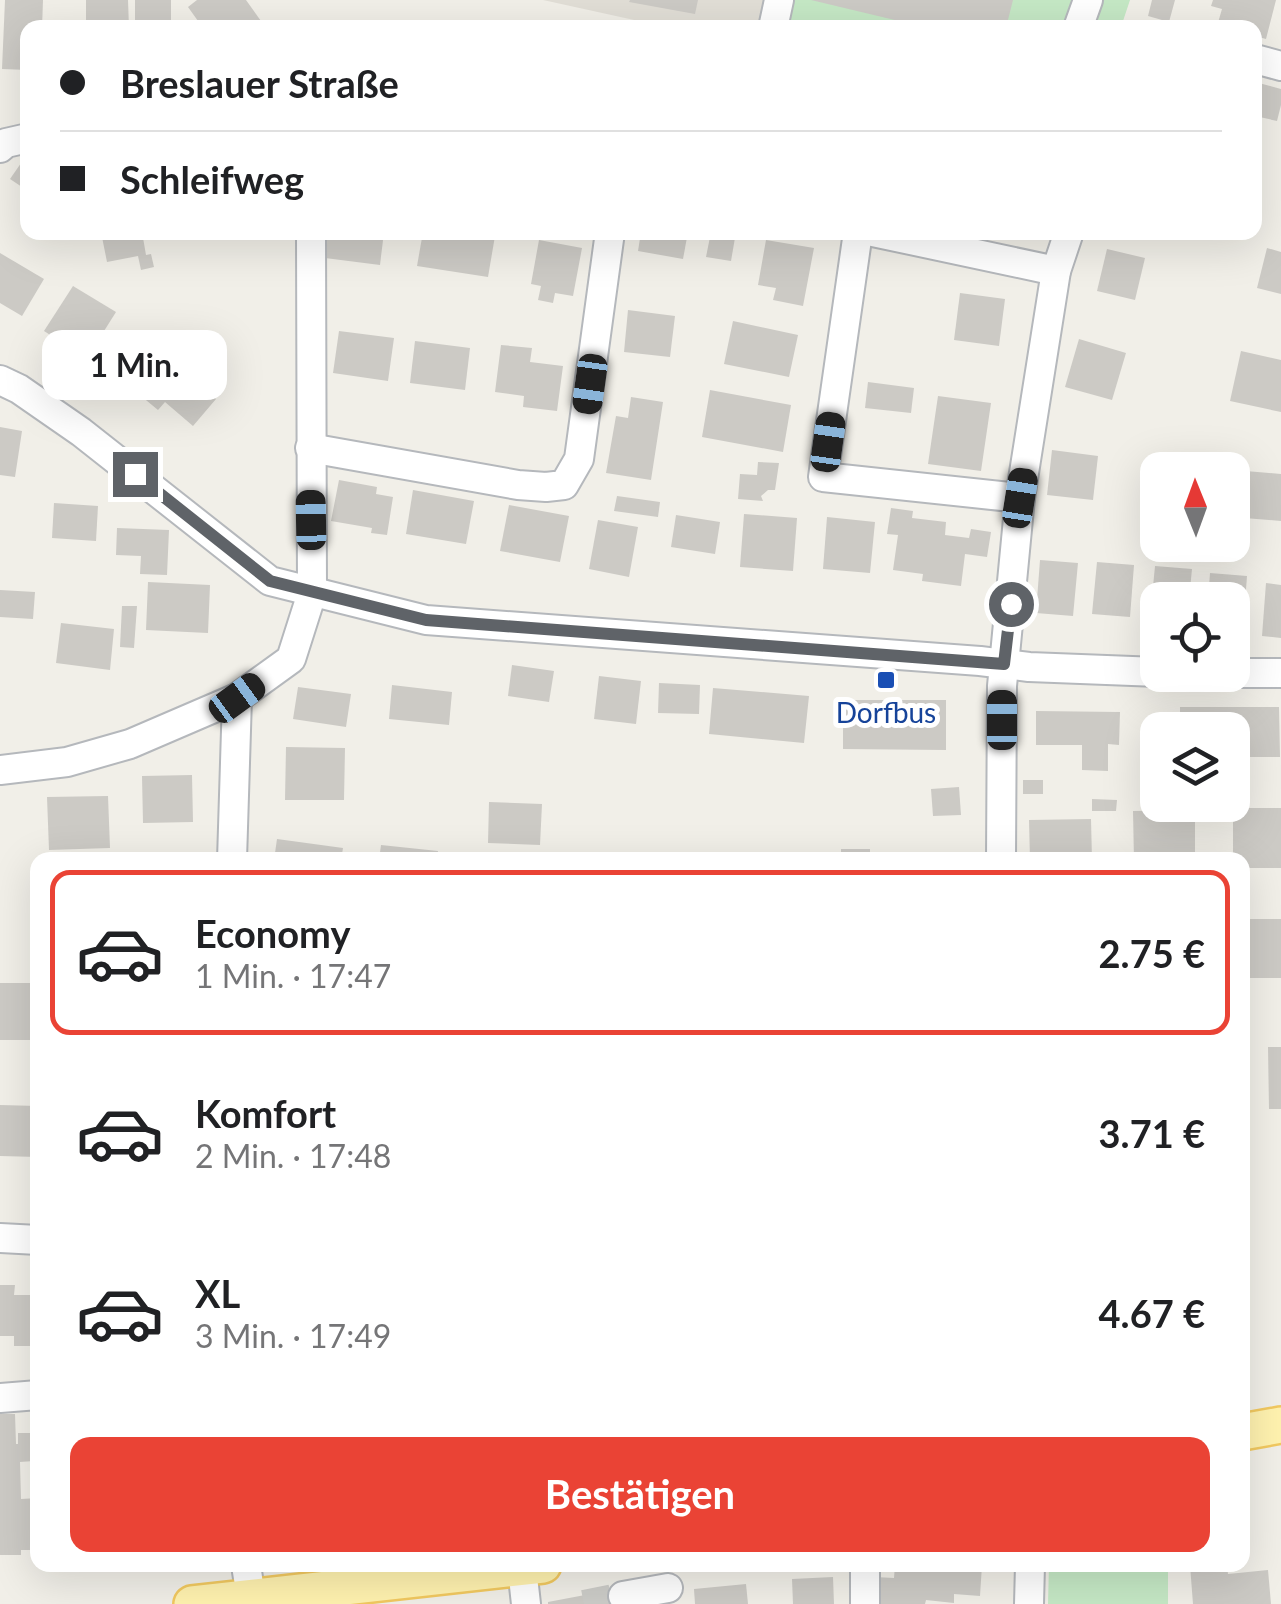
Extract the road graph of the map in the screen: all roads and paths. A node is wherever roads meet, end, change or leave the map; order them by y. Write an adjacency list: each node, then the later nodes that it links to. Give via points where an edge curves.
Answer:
1 (311, 240): 8 (street)
2 (609, 240): 8 (street, via 579,459 564,485 518,485)
3 (857, 240): 9 (street, via 823,477)
4 (911, 240): 6 (street)
5 (1066, 240): 6 (street)
6 (1056, 271): 9 (street)
7 (0, 380): 10 (street, via 81,432 270,581)
8 (310, 448): 10 (street)
9 (1020, 498): 11 (street)
10 (312, 593): 11 (street, via 426,620); 15 (street, via 291,659)
11 (1004, 664): 12 (street); 18 (street)
12 (1140, 671)
13 (1250, 673): 14 (street)
14 (1281, 673)
15 (237, 698): 16 (street, via 130,744 67,762); 17 (street)
16 (0, 770)
17 (232, 852)
18 (1001, 852)
19 (0, 1238): 20 (street)
20 (30, 1240)
21 (30, 1396): 22 (street)
22 (0, 1398)
23 (1281, 1424): 24 (main road)
24 (1250, 1430)
25 (459, 1572): 30 (main road)
26 (532, 1572): 33 (street)
27 (866, 1572): 34 (street)
28 (1030, 1572): 35 (street)
29 (668, 1585): 31 (street)
30 (250, 1589): 32 (main road)
31 (623, 1596)
32 (192, 1604)
33 (526, 1604)
34 (865, 1604)
35 (1029, 1604)

